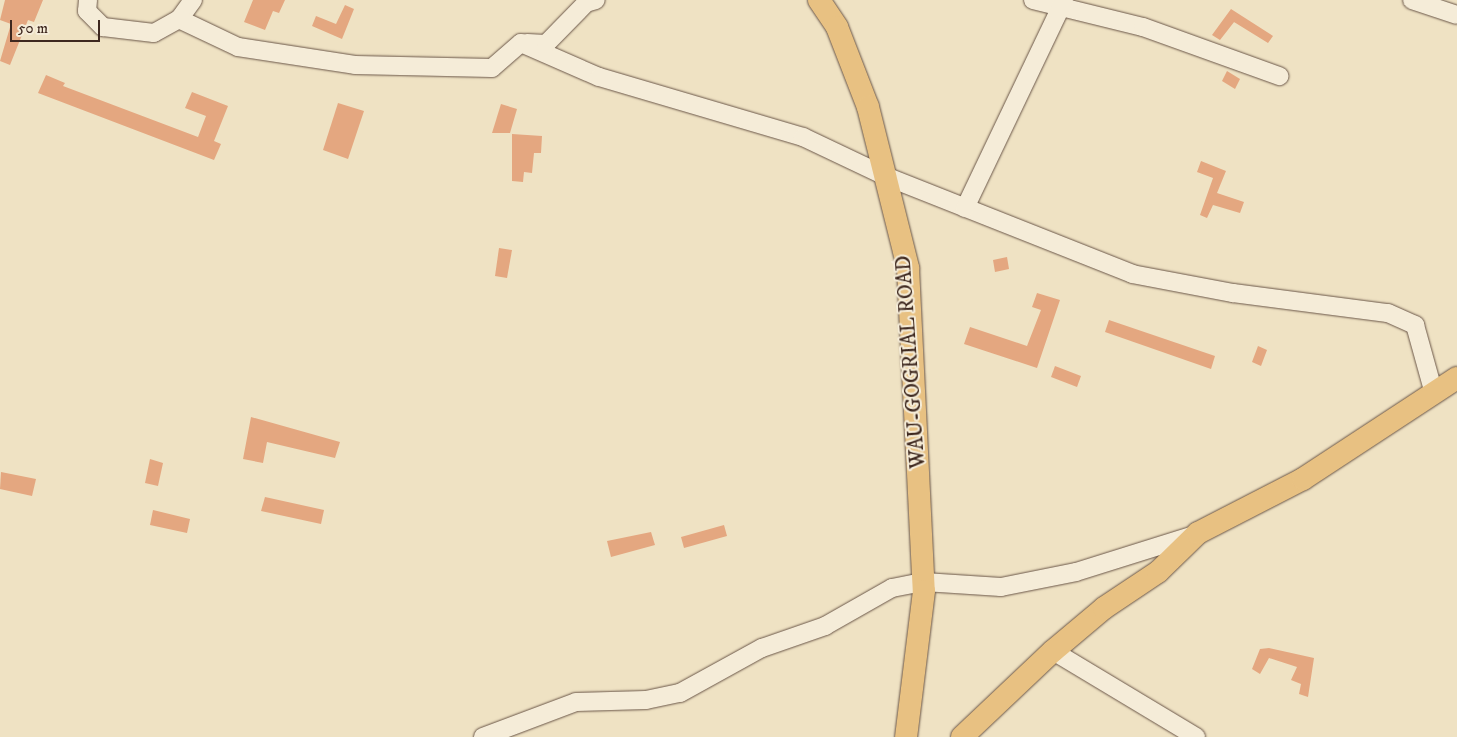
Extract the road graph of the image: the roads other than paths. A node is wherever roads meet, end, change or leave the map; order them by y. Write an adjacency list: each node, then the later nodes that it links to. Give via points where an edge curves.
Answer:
1 (88, 0): 9 (street, via 87,11 103,27 154,34)
2 (596, 0): 10 (street, via 586,3 546,44)
3 (819, 0): 12 (main road, WAU-GOGRIAL ROAD, via 838,27 868,108)
4 (1033, 0): 7 (street)
5 (1412, 0): 8 (street)
6 (188, 2): 9 (street)
7 (1063, 3): 11 (street, via 1143,27); 13 (street)
8 (1457, 15)
9 (179, 19): 10 (street, via 238,47 356,65 492,68)
10 (521, 43): 12 (street, via 599,77 803,136)
11 (1279, 76)
12 (885, 176): 13 (street); 17 (main road, WAU-GOGRIAL ROAD, via 908,268)
13 (964, 208): 15 (street, via 1132,274 1233,293 1388,313 1415,325)
14 (1457, 378): 15 (main road)
15 (1434, 390): 16 (main road, via 1303,479)
16 (1198, 533): 17 (street, via 1076,572 1001,587); 18 (main road, via 1158,572 1104,608)
17 (924, 582): 19 (street, via 892,588 825,626 762,648 680,693 646,700 576,702); 20 (main road, WAU-GOGRIAL ROAD)
18 (1052, 651): 21 (main road); 22 (street)
19 (483, 737)
20 (906, 737)
21 (962, 737)
22 (1196, 737)

